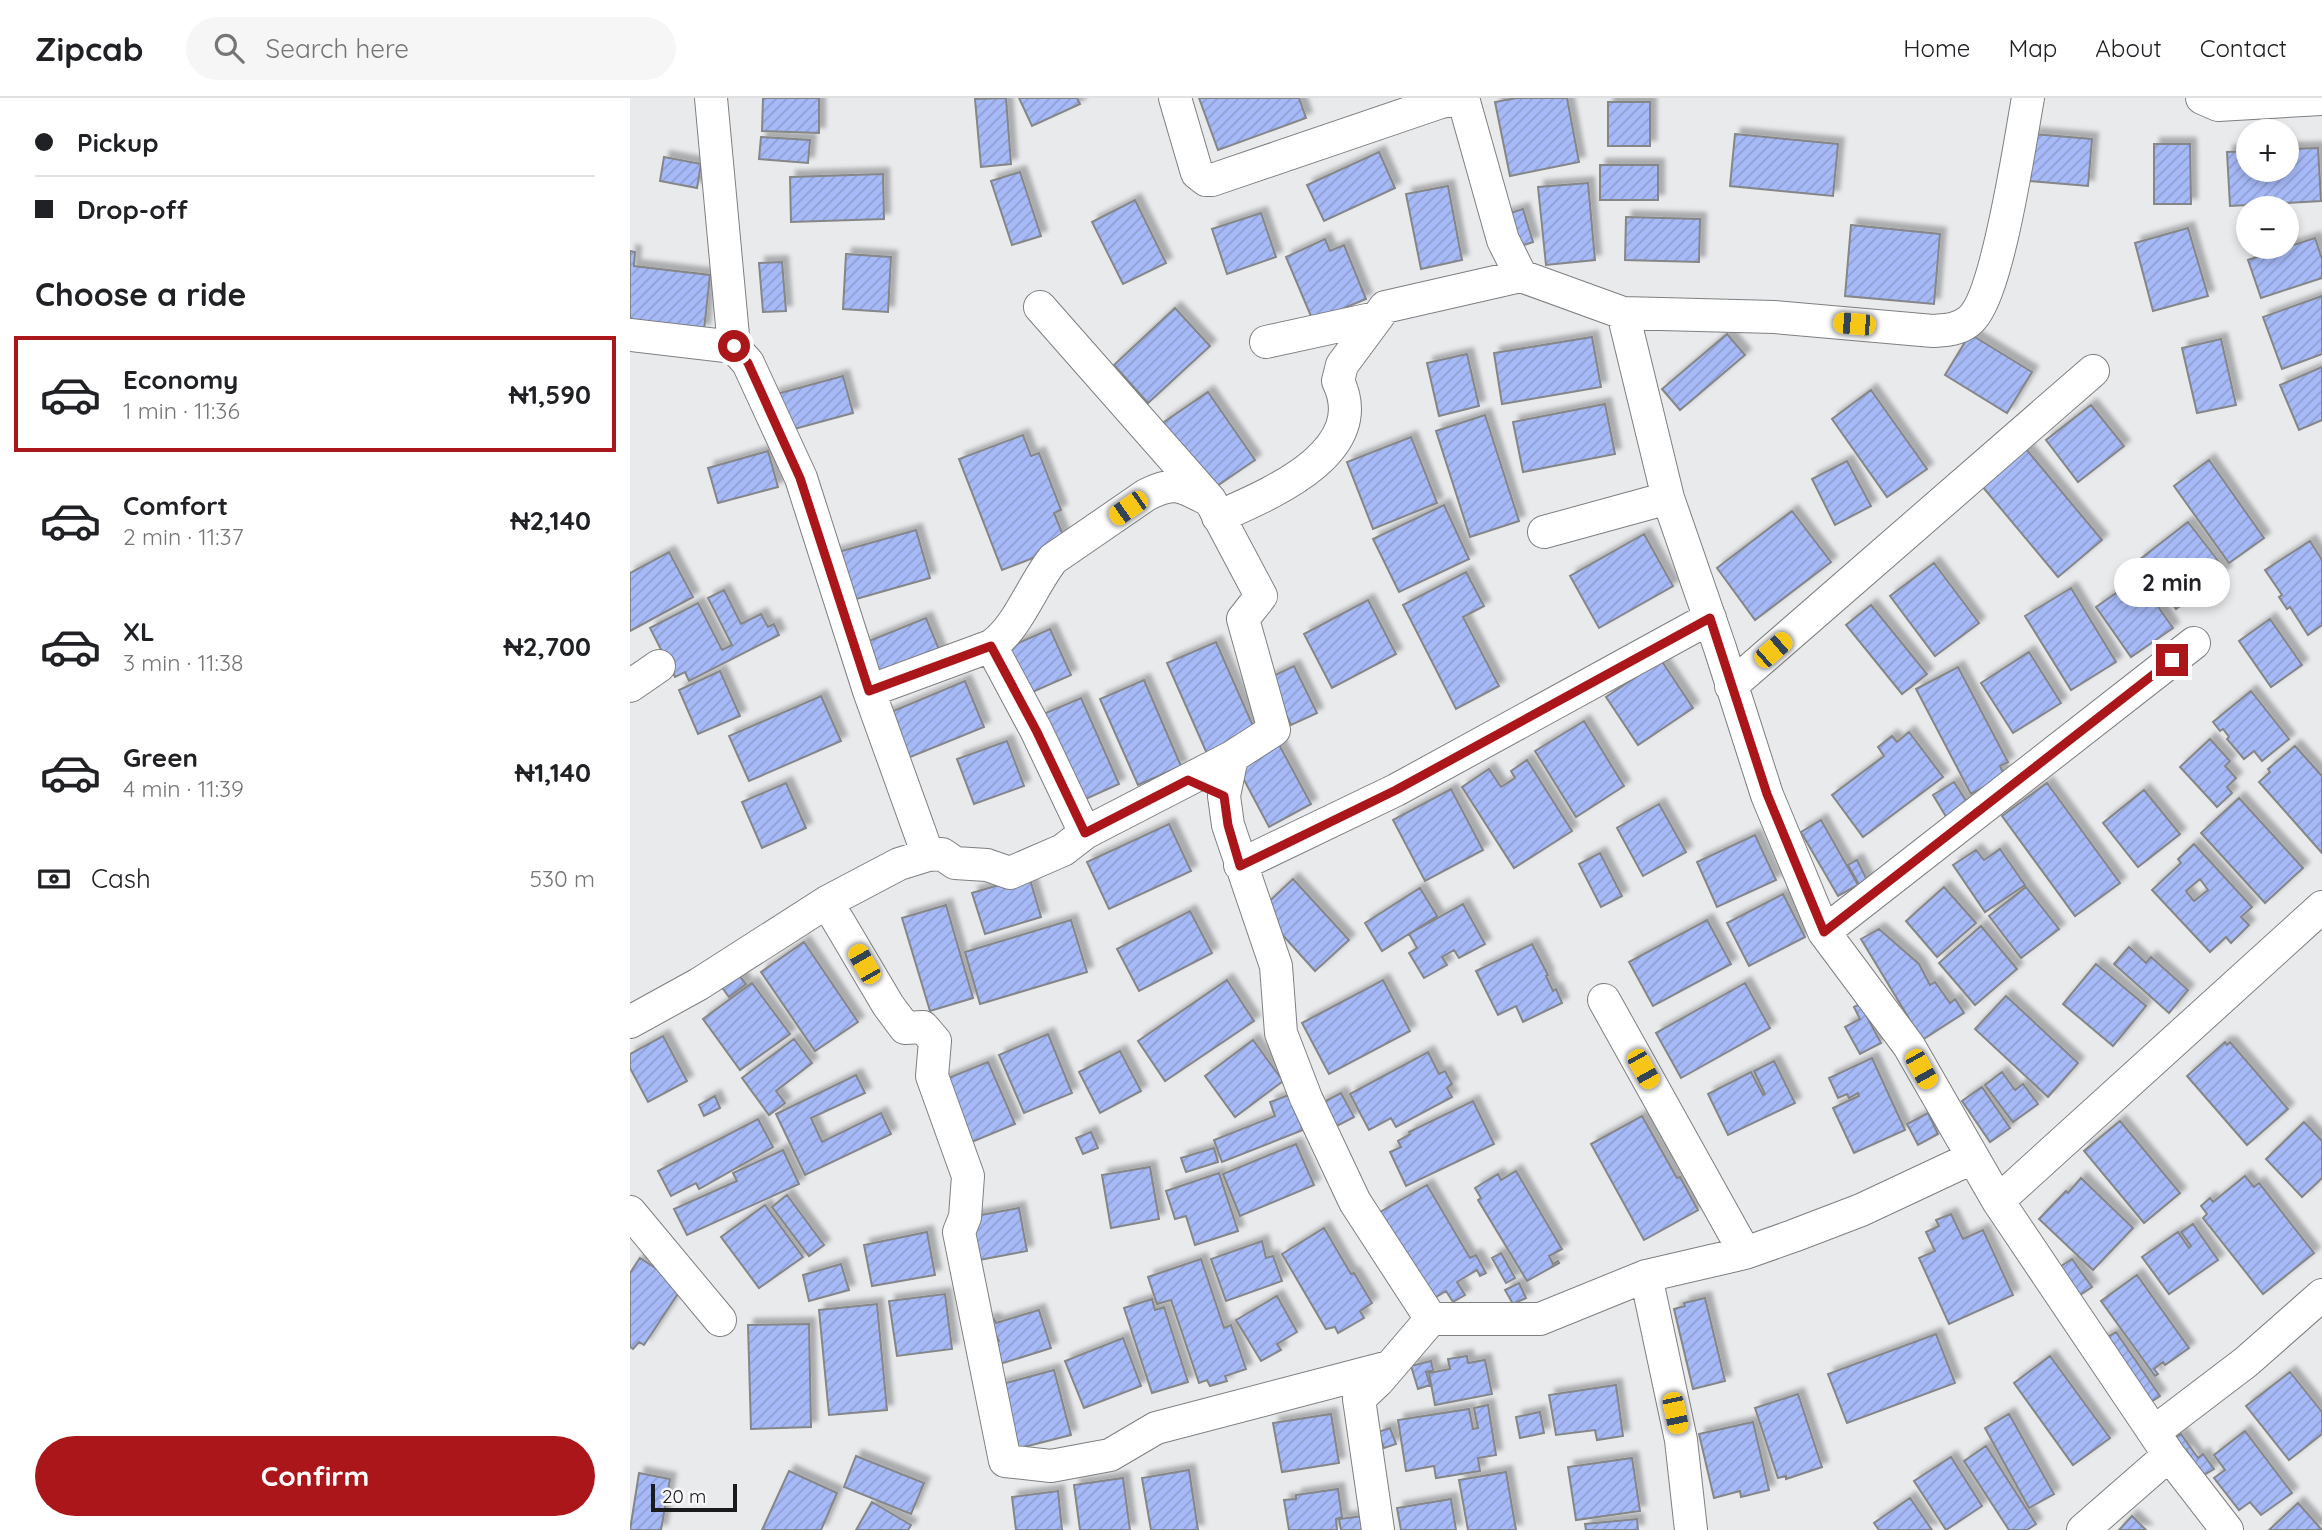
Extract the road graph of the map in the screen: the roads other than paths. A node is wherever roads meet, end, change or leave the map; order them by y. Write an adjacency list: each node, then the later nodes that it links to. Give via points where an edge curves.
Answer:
1 (711, 98): 13 (street)
2 (1175, 98): 3 (street, via 1197,173 1212,180)
3 (1463, 98): 7 (street, via 1503,240)
4 (2028, 98): 9 (street, via 1990,282 1971,320 1954,330 1774,317)
5 (2202, 98): 6 (street, via 2218,105)
6 (2322, 99)
7 (1521, 276): 9 (street); 10 (street, via 1385,307)
8 (1040, 307): 16 (street)
9 (1623, 313): 15 (street)
10 (1376, 318): 12 (street); 16 (street, via 1342,365 1338,382 1345,405 1341,425 1317,463 1281,489)
11 (630, 335): 13 (street)
12 (1266, 342)
13 (734, 346): 24 (street, via 748,363 800,478)
14 (2093, 371): 23 (street)
15 (1668, 498): 17 (street); 18 (street)
16 (1214, 508): 20 (street, via 1180,486 1162,486 1146,495 1053,559 1003,638); 25 (street, via 1261,596 1243,619 1274,730)
17 (1544, 532)
18 (1710, 618): 23 (street); 30 (street, via 1396,790)
19 (2194, 643): 33 (street)
20 (991, 646): 24 (street); 28 (street)
21 (659, 666): 22 (street)
22 (630, 685)
23 (1731, 686): 33 (street, via 1767,794)
24 (869, 691): 29 (street)
25 (1232, 757): 26 (street); 27 (street)
26 (1188, 780): 27 (street); 28 (street)
27 (1224, 796): 30 (street)
28 (1085, 833): 29 (street, via 1063,850 1010,873 955,863 942,853)
29 (928, 855): 31 (street, via 899,864)
30 (1240, 866): 42 (street, via 1276,966 1281,1032 1306,1098 1355,1202)
31 (827, 902): 35 (street); 44 (street, via 905,1028 923,1027 934,1041 932,1076 968,1176 965,1217 959,1231 1006,1461 1051,1466 1110,1455 1156,1427)
32 (2322, 907): 37 (street)
33 (1824, 932): 36 (street, via 1909,1046)
34 (1604, 1000): 39 (street)
35 (630, 1022)
36 (1972, 1158): 37 (street); 39 (street, via 1861,1210)
37 (1998, 1201): 45 (street)
38 (630, 1212): 43 (street)
39 (1745, 1253): 40 (street)
40 (1646, 1276): 42 (street, via 1539,1319); 47 (street, via 1681,1440)
41 (2322, 1295): 45 (street)
42 (1431, 1319): 44 (street)
43 (719, 1320)
44 (1389, 1367): 46 (street, via 1359,1399)
45 (2161, 1443): 48 (street); 49 (street)
46 (1378, 1530)
47 (1690, 1530)
48 (2083, 1530)
49 (2227, 1530)

